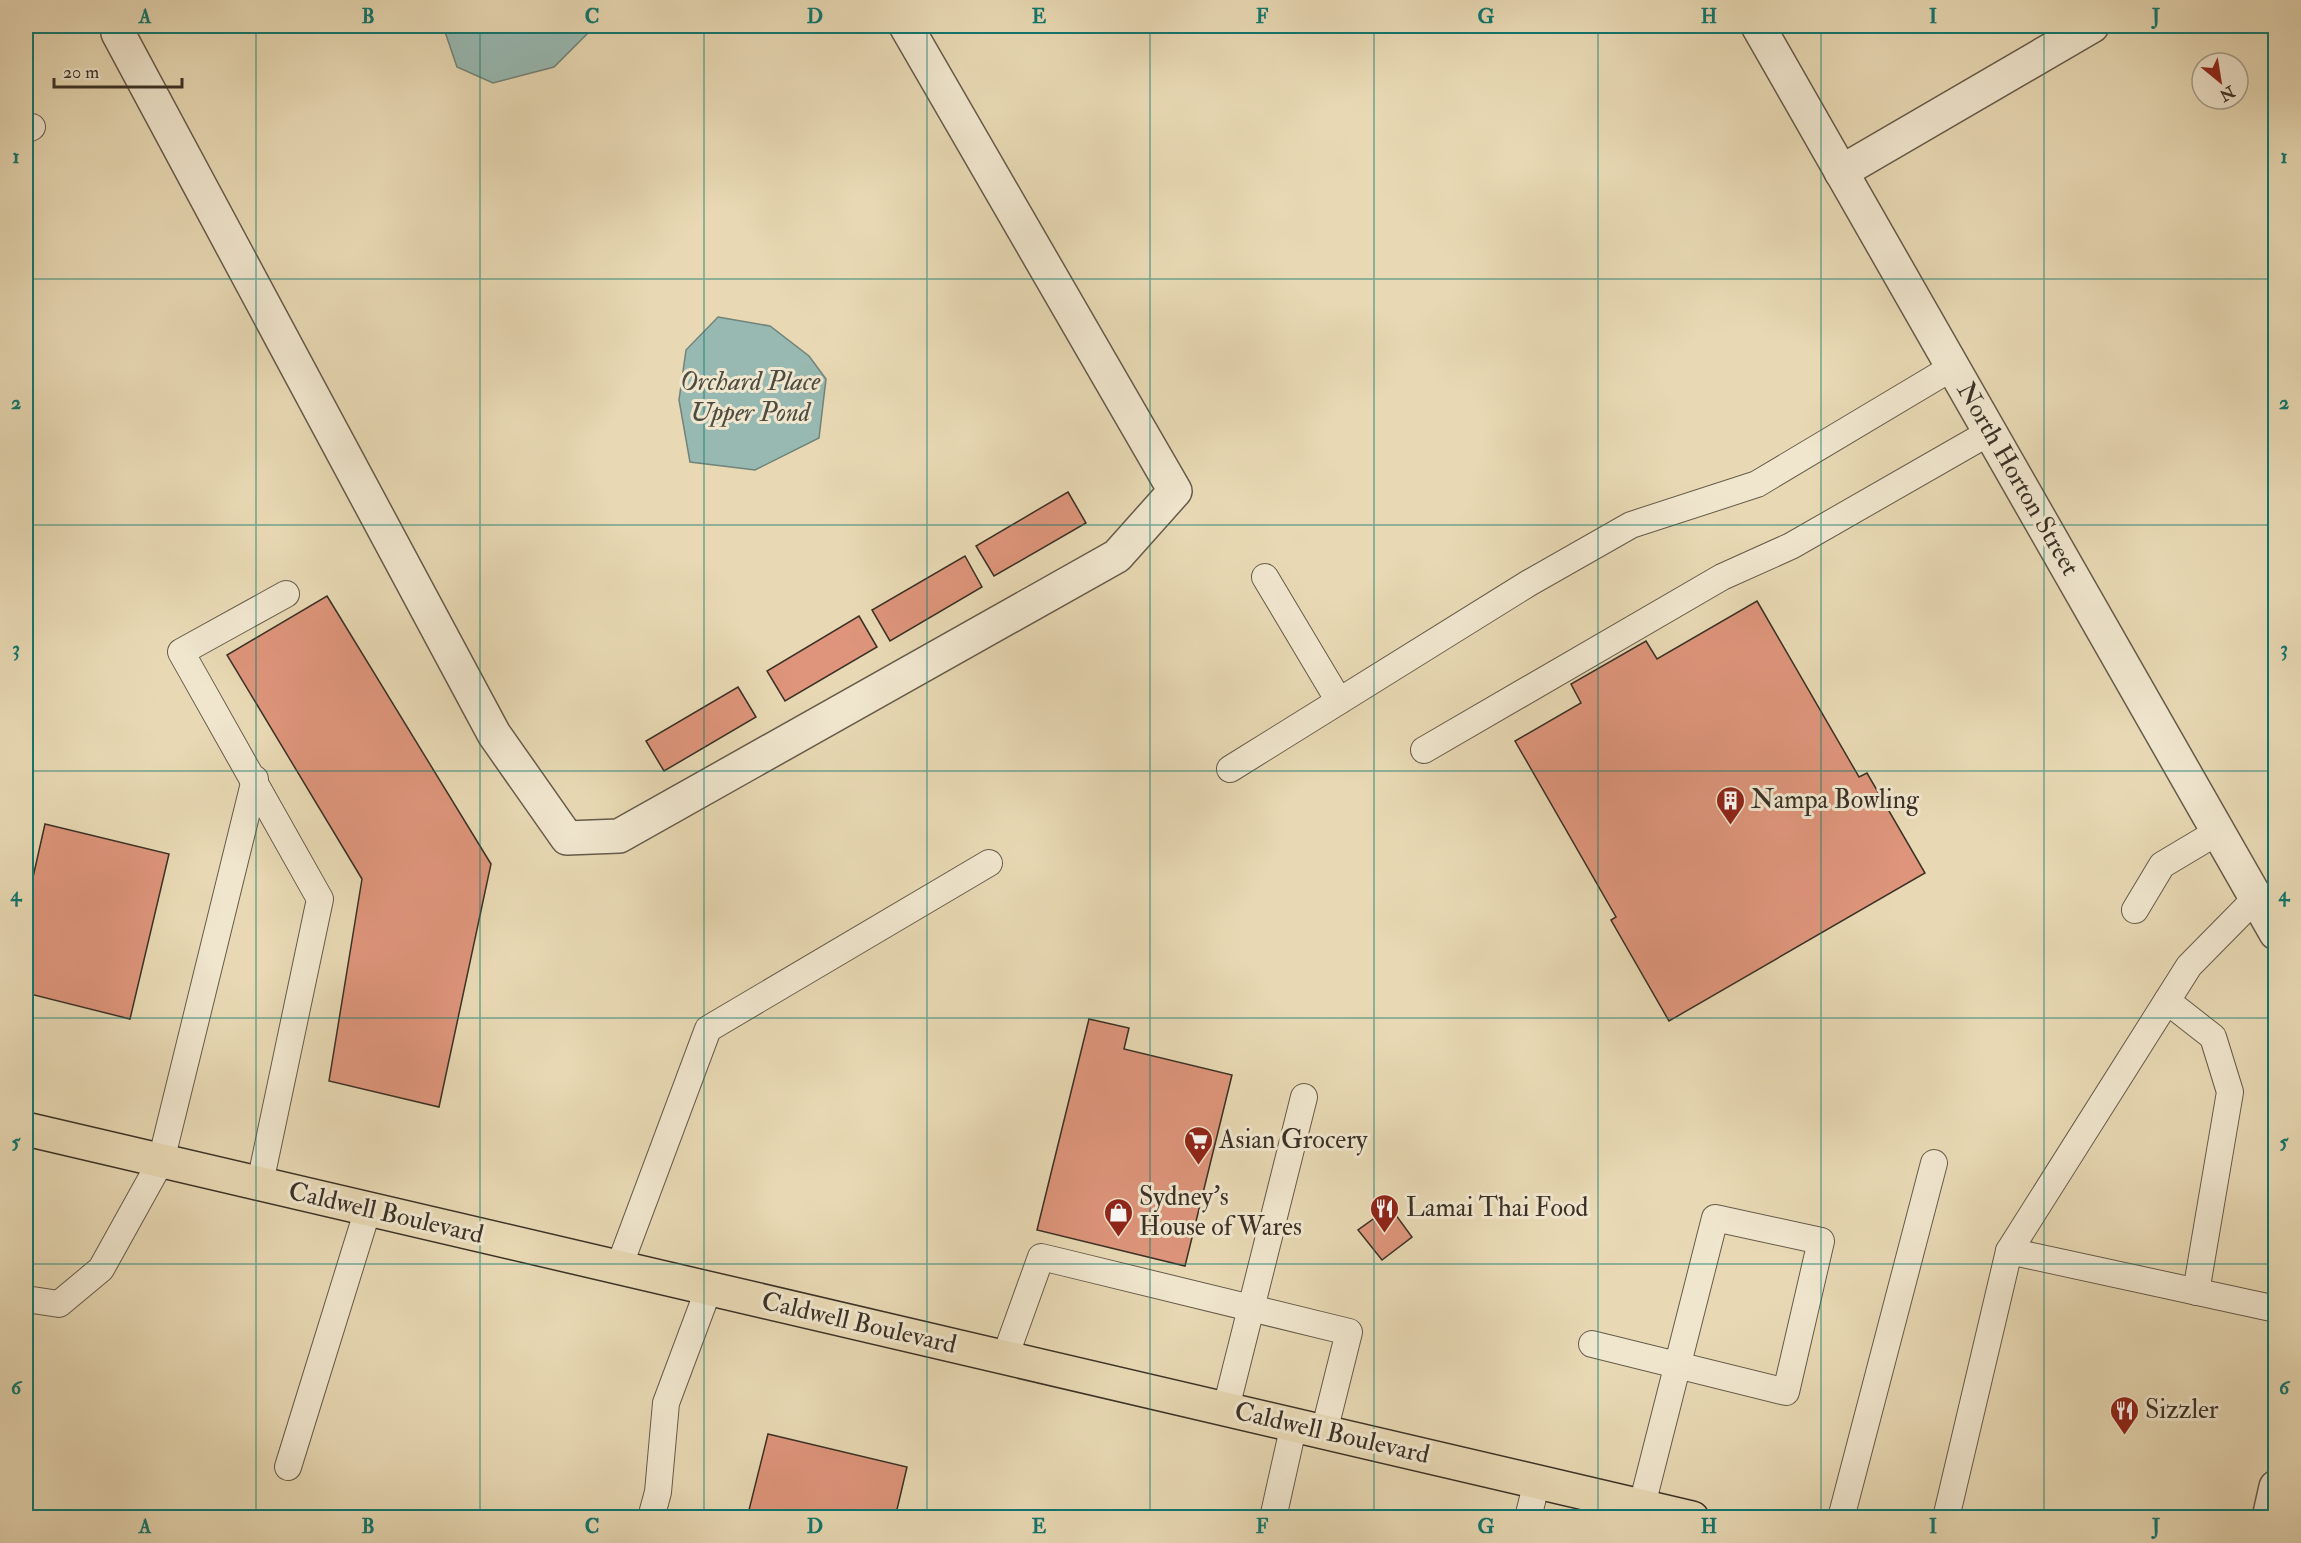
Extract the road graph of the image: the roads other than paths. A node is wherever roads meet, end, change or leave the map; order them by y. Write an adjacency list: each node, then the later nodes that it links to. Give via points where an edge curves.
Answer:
1 (121, 26): 2 (street, via 118,33 494,734 567,838 619,836 1118,556 1174,491)
2 (906, 26)
3 (1758, 26): 5 (street, North Horton Street)
4 (2092, 26): 5 (street)
5 (1842, 172): 6 (street, North Horton Street)
6 (1953, 367): 7 (street, North Horton Street); 10 (lane, via 1757,484 1631,525)
7 (1990, 432): 11 (lane, via 1791,546 1722,577); 14 (street, North Horton Street)
8 (1265, 577): 10 (lane)
9 (286, 594): 13 (lane, via 181,652)
10 (1339, 701): 12 (lane)
11 (1424, 750)
12 (1230, 769)
13 (255, 780): 22 (lane); 24 (lane, via 320,899)
14 (2219, 831): 16 (street, North Horton Street); 17 (lane, via 2162,865)
15 (989, 863): 27 (lane, via 708,1029)
16 (2256, 898): 18 (street, North Horton Street); 19 (lane, via 2188,966)
17 (2135, 910)
18 (2276, 933)
19 (2167, 1001): 26 (lane); 29 (lane, via 2213,1037 2230,1092)
20 (1304, 1098): 31 (lane)
21 (26, 1129): 22 (main road, Caldwell Boulevard)
22 (161, 1161): 24 (main road, Caldwell Boulevard); 30 (lane, via 100,1269 59,1304)
23 (1934, 1163): 46 (lane)
24 (260, 1183): 25 (main road, Caldwell Boulevard)
25 (368, 1209): 27 (main road, Caldwell Boulevard); 38 (lane)
26 (2009, 1251): 29 (lane); 47 (lane)
27 (619, 1267): 28 (main road, Caldwell Boulevard)
28 (709, 1288): 34 (main road, Caldwell Boulevard); 43 (lane, via 666,1403 658,1492)
29 (2196, 1292): 32 (lane)
30 (26, 1299)
31 (1250, 1307): 34 (lane, via 1041,1257); 36 (lane); 37 (lane, via 1349,1332)
32 (2276, 1310)
33 (1592, 1344): 35 (lane)
34 (1005, 1357): 36 (main road, Caldwell Boulevard)
35 (1677, 1366): 35 (lane, via 1715,1218 1821,1241 1786,1392); 41 (lane)
36 (1226, 1408): 37 (main road, Caldwell Boulevard)
37 (1309, 1428): 39 (main road, Caldwell Boulevard); 44 (lane)
38 (288, 1467)
39 (1538, 1481): 41 (main road, Caldwell Boulevard); 45 (lane)
40 (2276, 1487): 48 (street)
41 (1642, 1505): 42 (main road, Caldwell Boulevard)
42 (1692, 1517)
43 (651, 1518)
44 (1273, 1518)
45 (1528, 1518)
46 (1840, 1518)
47 (1946, 1518)
48 (2269, 1518)

